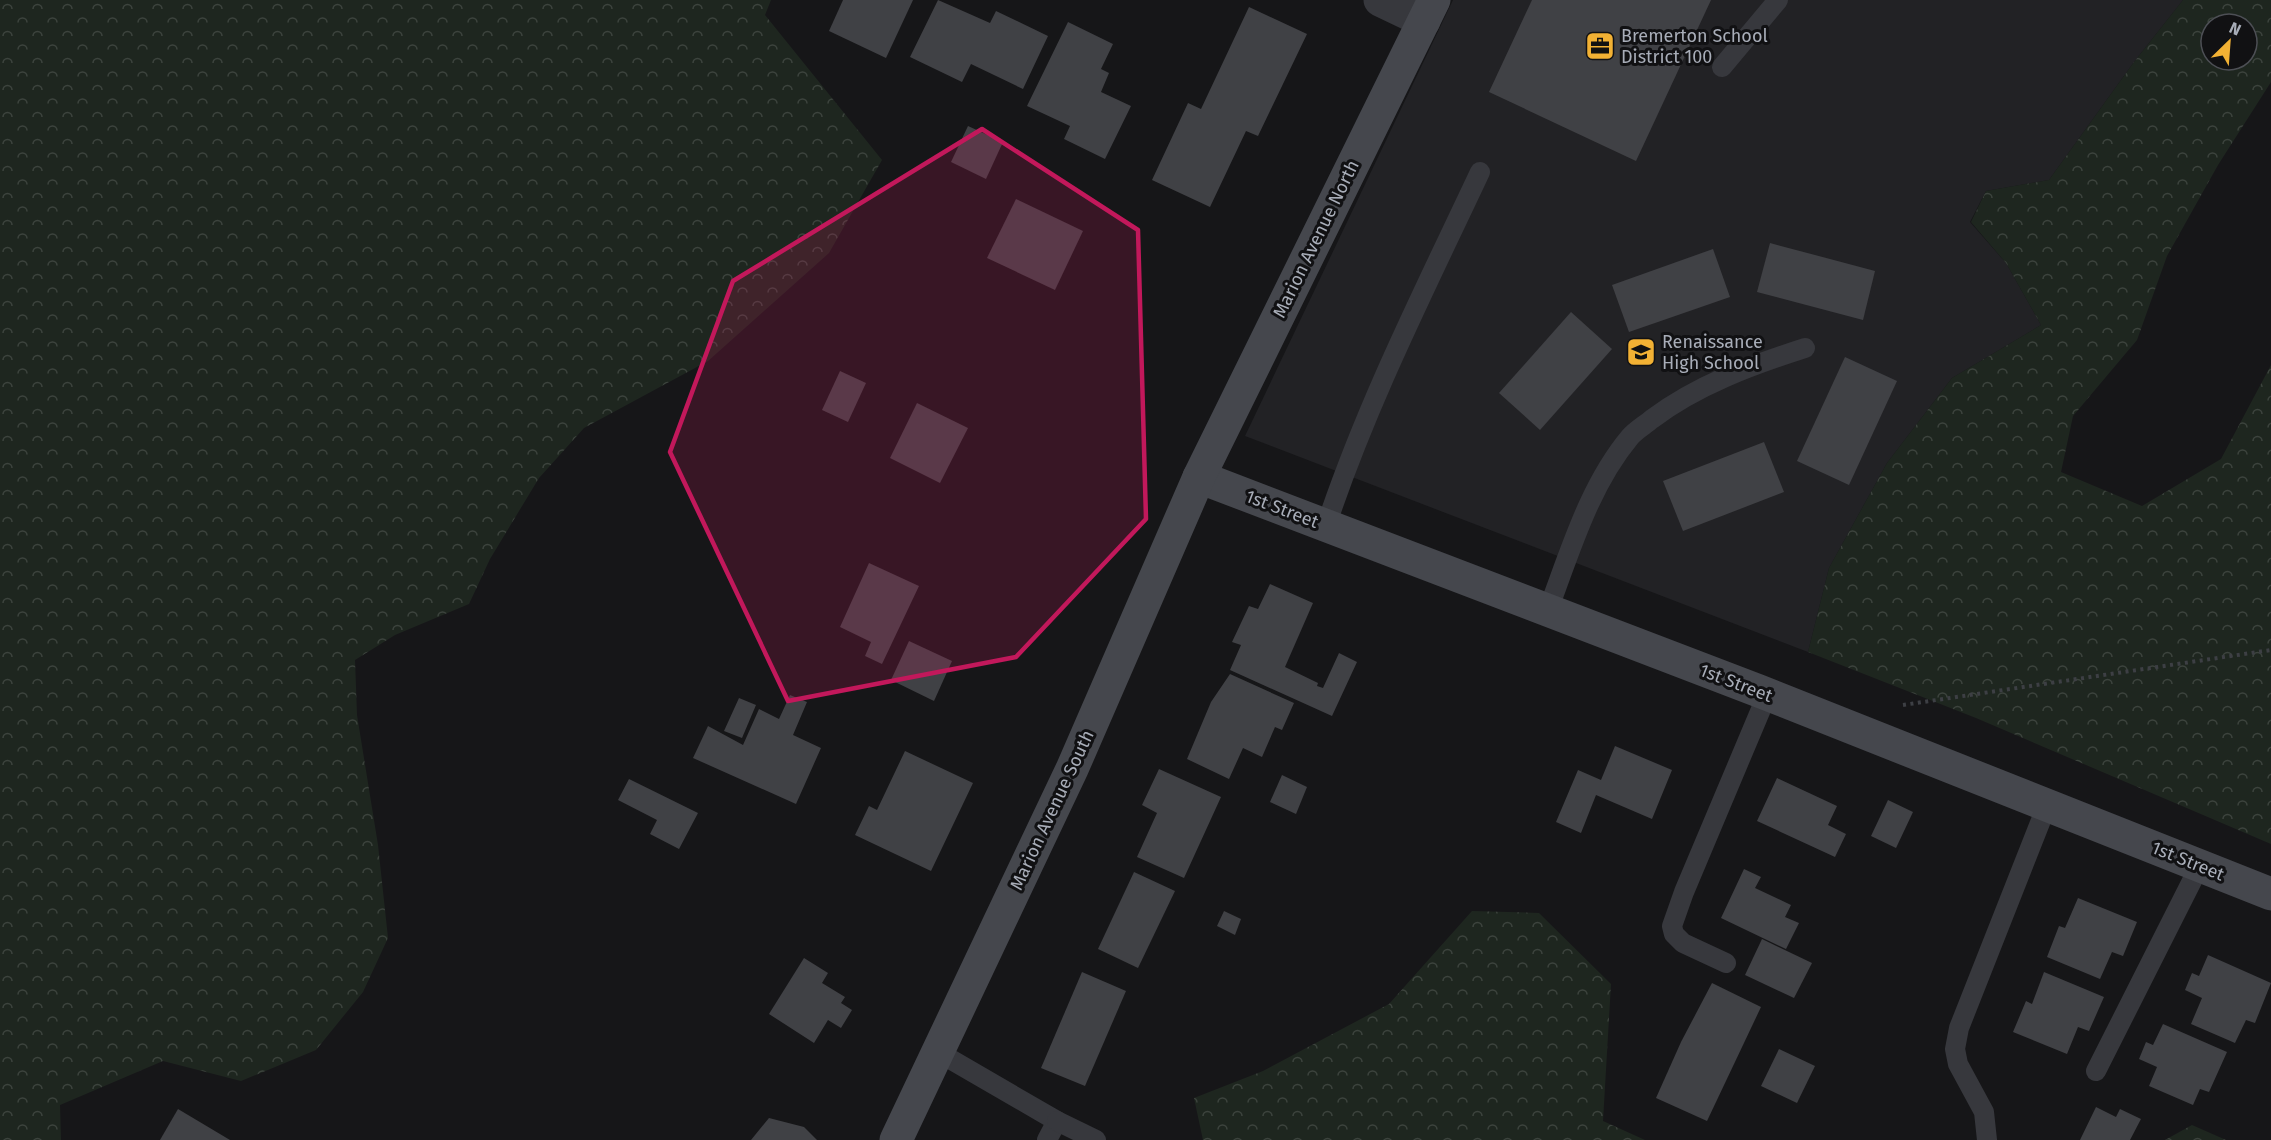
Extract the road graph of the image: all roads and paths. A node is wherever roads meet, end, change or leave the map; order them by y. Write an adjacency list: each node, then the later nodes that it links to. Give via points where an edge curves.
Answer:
1 (1380, 0): 3 (street)
2 (1778, 0): 4 (lane)
3 (1429, 10): 7 (main road, Marion Avenue North)
4 (1722, 67)
5 (1480, 172): 8 (lane, via 1367,412)
6 (1805, 348): 9 (lane, via 1708,385 1631,435 1584,516)
7 (1199, 477): 8 (main road, 1st Street); 17 (main road, Marion Avenue South, via 1072,769)
8 (1326, 526): 9 (main road, 1st Street)
9 (1548, 610): 11 (main road, 1st Street)
10 (2271, 650): 12 (path)
11 (1767, 695): 13 (main road, 1st Street); 16 (lane, via 1672,926 1683,943)
12 (1903, 705)
13 (2047, 805): 14 (main road, 1st Street); 23 (lane, via 1954,1048 1983,1112)
14 (2200, 865): 15 (main road, 1st Street); 18 (lane)
15 (2271, 894)
16 (1726, 963)
17 (938, 1052): 19 (lane); 20 (main road, Marion Avenue South)
18 (2096, 1071)
19 (1057, 1121): 21 (lane); 22 (lane)
20 (896, 1140)
21 (1047, 1140)
22 (1096, 1140)
23 (1987, 1140)

